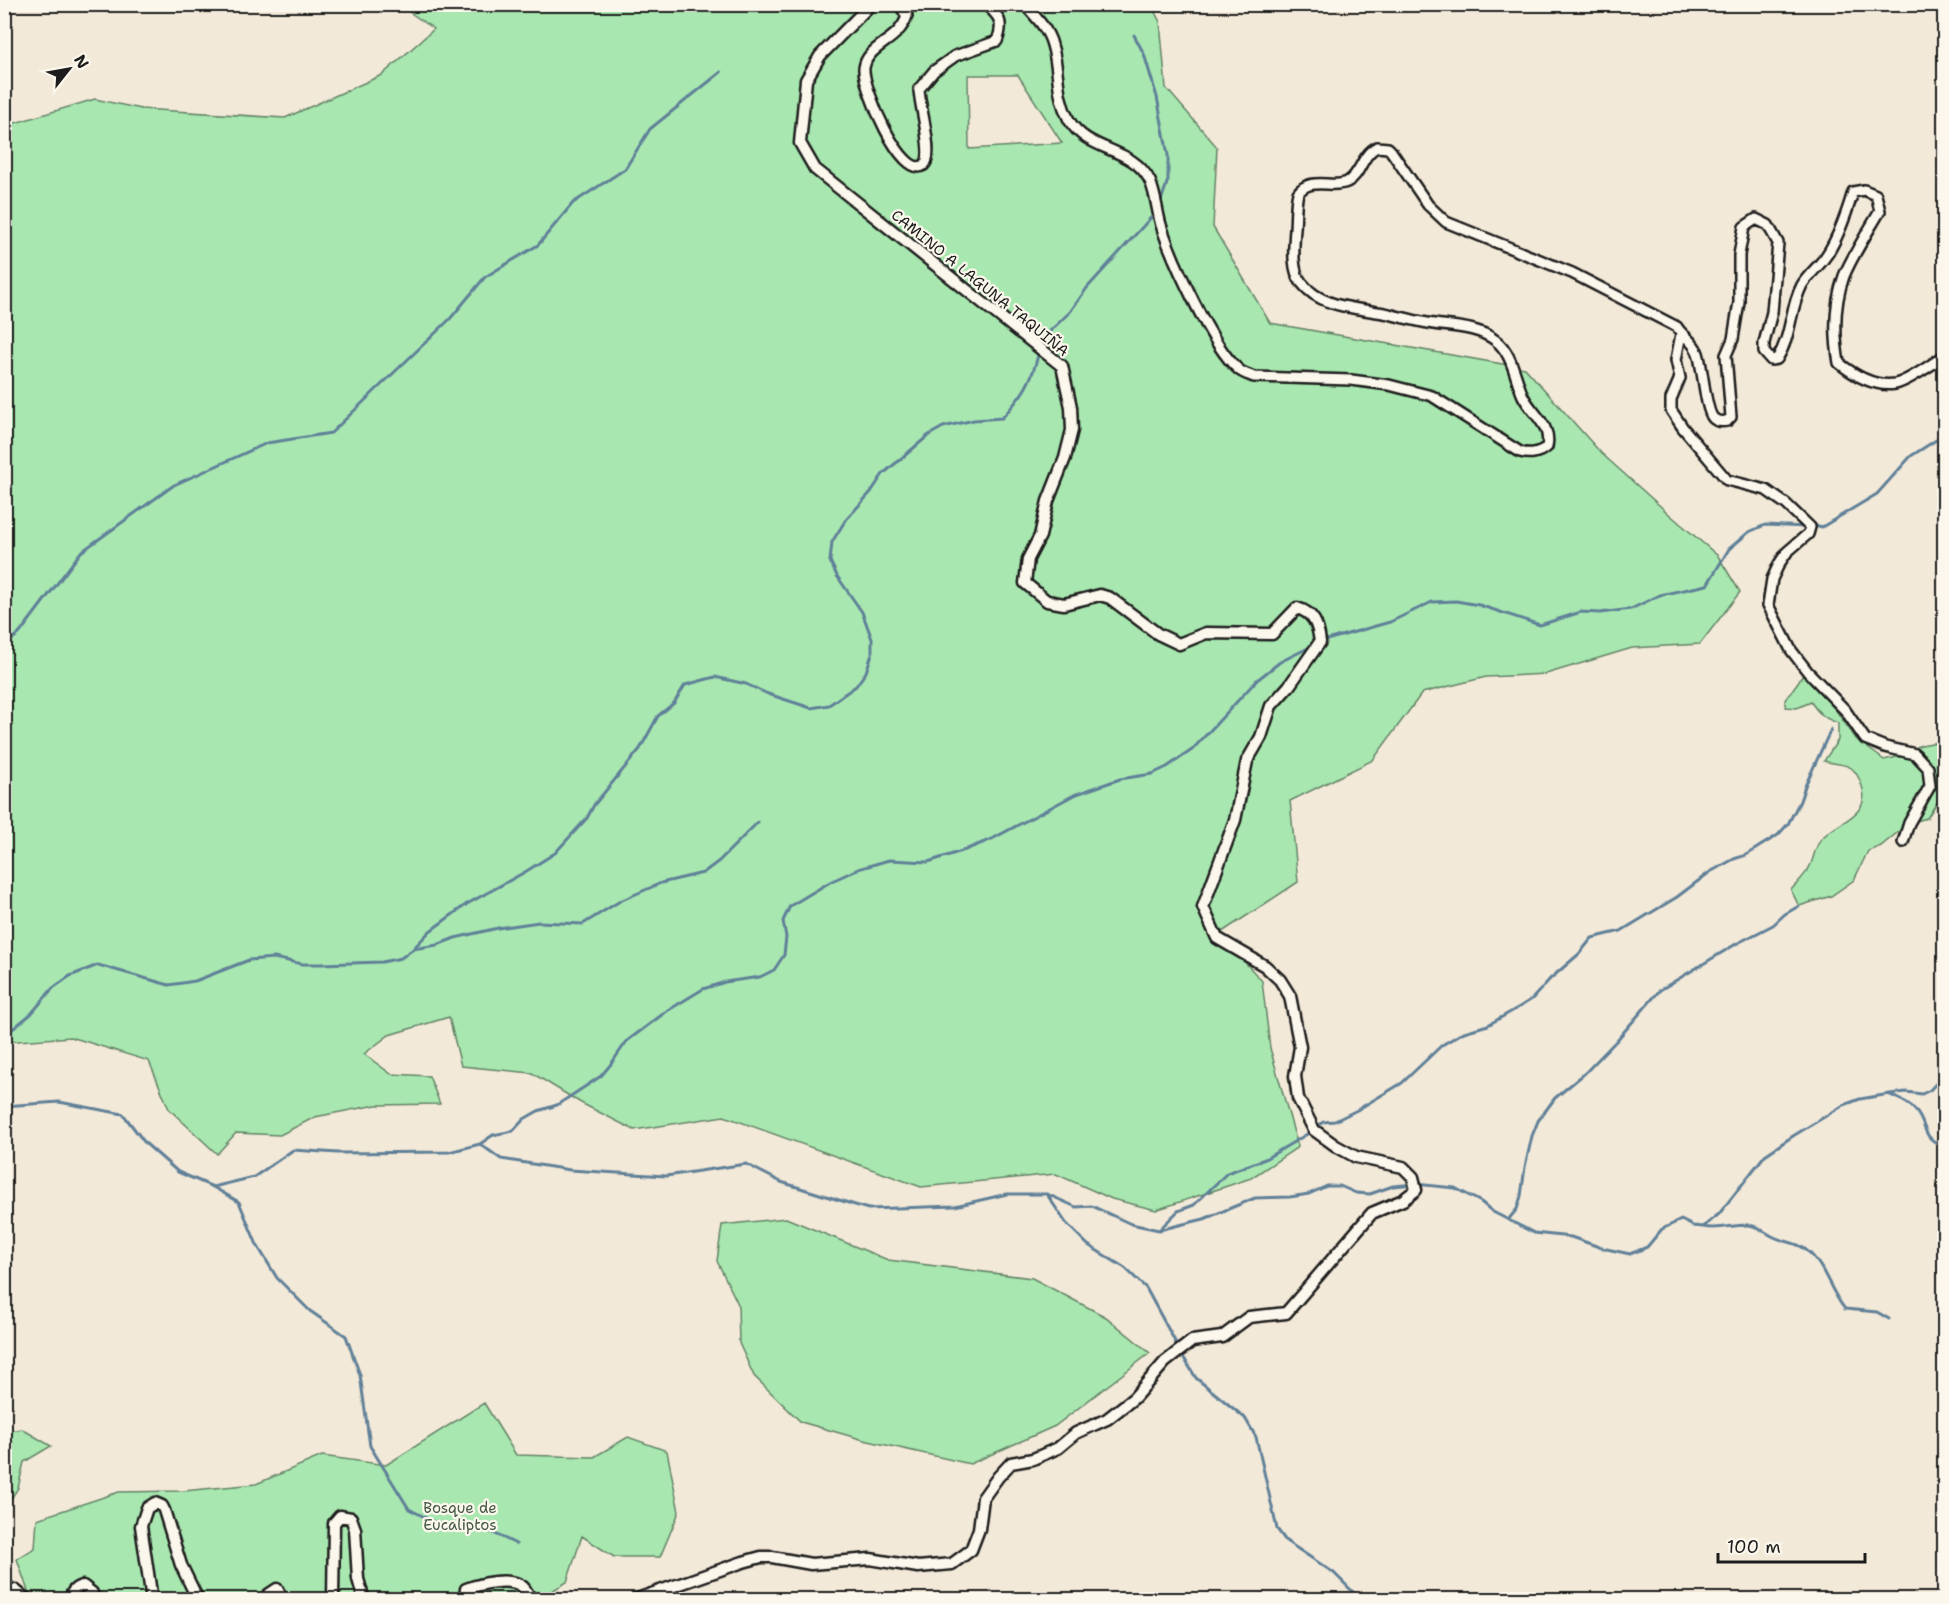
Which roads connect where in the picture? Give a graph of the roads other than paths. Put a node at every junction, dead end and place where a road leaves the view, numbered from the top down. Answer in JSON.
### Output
{"nodes":[{"id":1,"x":871,"y":4,"type":"edge"},
{"id":2,"x":899,"y":4,"type":"edge"},
{"id":3,"x":985,"y":4,"type":"edge"},
{"id":4,"x":1024,"y":4,"type":"edge"},
{"id":5,"x":1681,"y":334,"type":"junction"},
{"id":6,"x":1944,"y":356,"type":"edge"},
{"id":7,"x":1903,"y":842,"type":"dead end"},
{"id":8,"x":4,"y":1595,"type":"edge"},
{"id":9,"x":27,"y":1599,"type":"edge"},
{"id":10,"x":69,"y":1599,"type":"edge"},
{"id":11,"x":94,"y":1599,"type":"edge"},
{"id":12,"x":152,"y":1599,"type":"edge"},
{"id":13,"x":198,"y":1599,"type":"edge"},
{"id":14,"x":267,"y":1599,"type":"edge"},
{"id":15,"x":283,"y":1599,"type":"edge"},
{"id":16,"x":333,"y":1599,"type":"edge"},
{"id":17,"x":364,"y":1599,"type":"edge"},
{"id":18,"x":465,"y":1599,"type":"edge"},
{"id":19,"x":531,"y":1599,"type":"edge"},
{"id":20,"x":634,"y":1599,"type":"edge"}],
"edges":[{"from":1,"to":20,"type":"street","name":"CAMINO A LAGUNA TAQUIÑA"},
{"from":2,"to":3,"type":"street"},
{"from":4,"to":5,"type":"street"},
{"from":5,"to":6,"type":"street"},
{"from":5,"to":7,"type":"street"},
{"from":8,"to":9,"type":"street"},
{"from":10,"to":11,"type":"street"},
{"from":12,"to":13,"type":"street"},
{"from":14,"to":15,"type":"street"},
{"from":16,"to":17,"type":"street"},
{"from":18,"to":19,"type":"street"}]}
